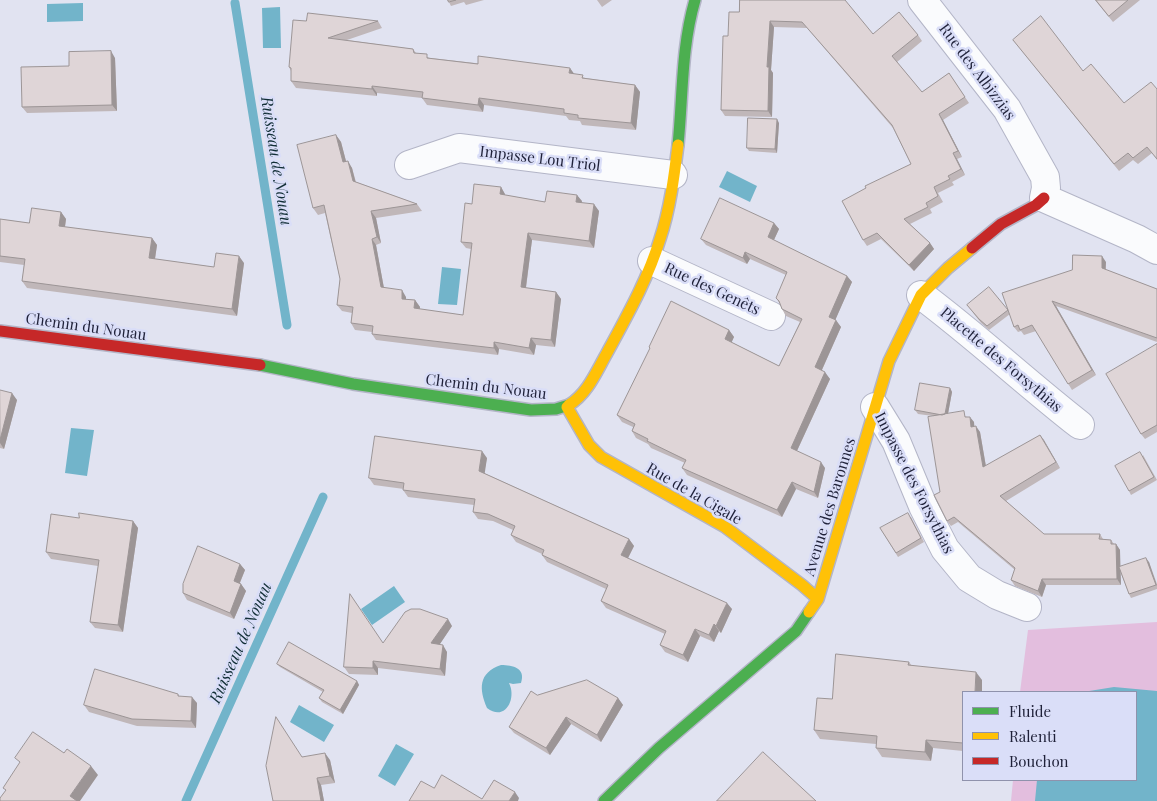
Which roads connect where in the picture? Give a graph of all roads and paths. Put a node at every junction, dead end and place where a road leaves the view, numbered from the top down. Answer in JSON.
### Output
{"nodes":[{"id":1,"x":695,"y":0,"type":"edge"},
{"id":2,"x":922,"y":0,"type":"edge"},
{"id":3,"x":409,"y":165,"type":"dead end"},
{"id":4,"x":673,"y":175,"type":"junction"},
{"id":5,"x":1044,"y":198,"type":"junction"},
{"id":6,"x":1157,"y":250,"type":"edge"},
{"id":7,"x":652,"y":261,"type":"junction"},
{"id":8,"x":921,"y":295,"type":"junction"},
{"id":9,"x":772,"y":316,"type":"dead end"},
{"id":10,"x":0,"y":331,"type":"edge"},
{"id":11,"x":567,"y":407,"type":"junction"},
{"id":12,"x":875,"y":407,"type":"junction"},
{"id":13,"x":1080,"y":425,"type":"dead end"},
{"id":14,"x":818,"y":599,"type":"junction"},
{"id":15,"x":1027,"y":607,"type":"dead end"},
{"id":16,"x":604,"y":801,"type":"edge"}],
"edges":[{"from":1,"to":4,"type":"street","name":"Chemin du Nouau"},
{"from":2,"to":5,"type":"street","name":"Rue des Albizzias"},
{"from":3,"to":4,"type":"street","name":"Impasse Lou Triol"},
{"from":4,"to":7,"type":"street","name":"Chemin du Nouau"},
{"from":5,"to":6,"type":"street"},
{"from":5,"to":8,"type":"street","name":"Avenue des Baronnes"},
{"from":7,"to":9,"type":"street","name":"Rue des Genêts"},
{"from":7,"to":11,"type":"street","name":"Chemin du Nouau"},
{"from":8,"to":12,"type":"street","name":"Avenue des Baronnes"},
{"from":8,"to":13,"type":"street","name":"Placette des Forsythias"},
{"from":10,"to":11,"type":"street","name":"Chemin du Nouau"},
{"from":11,"to":14,"type":"street","name":"Rue de la Cigale"},
{"from":12,"to":14,"type":"street","name":"Avenue des Baronnes"},
{"from":12,"to":15,"type":"street","name":"Impasse des Forsythias"},
{"from":14,"to":16,"type":"street","name":"Avenue des Baronnes"}]}
